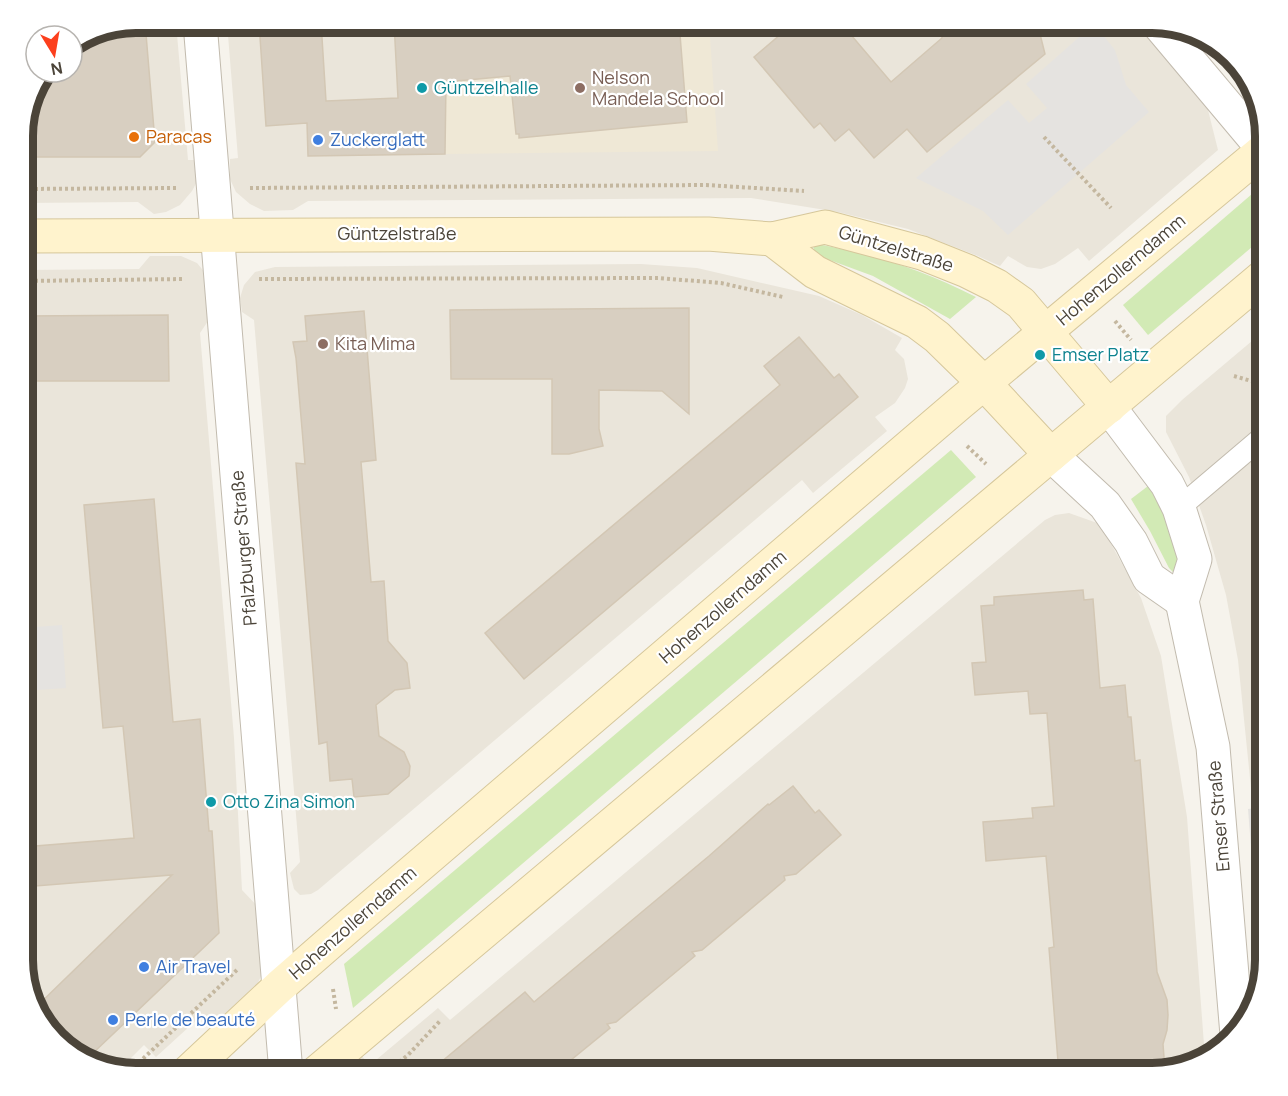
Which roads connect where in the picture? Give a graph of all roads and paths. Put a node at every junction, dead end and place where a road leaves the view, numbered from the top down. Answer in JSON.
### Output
{"nodes":[{"id":1,"x":201,"y":33,"type":"edge"},
{"id":2,"x":1167,"y":35,"type":"edge"},
{"id":3,"x":1044,"y":136,"type":"dead end"},
{"id":4,"x":1255,"y":138,"type":"edge"},
{"id":5,"x":1255,"y":158,"type":"edge"},
{"id":6,"x":185,"y":188,"type":"dead end"},
{"id":7,"x":33,"y":189,"type":"edge"},
{"id":8,"x":1111,"y":208,"type":"dead end"},
{"id":9,"x":219,"y":234,"type":"junction"},
{"id":10,"x":33,"y":236,"type":"edge"},
{"id":11,"x":772,"y":239,"type":"junction"},
{"id":12,"x":186,"y":279,"type":"dead end"},
{"id":13,"x":248,"y":279,"type":"dead end"},
{"id":14,"x":33,"y":281,"type":"edge"},
{"id":15,"x":1255,"y":284,"type":"edge"},
{"id":16,"x":786,"y":298,"type":"dead end"},
{"id":17,"x":1109,"y":314,"type":"dead end"},
{"id":18,"x":1047,"y":332,"type":"junction"},
{"id":19,"x":1136,"y":346,"type":"dead end"},
{"id":20,"x":1234,"y":376,"type":"dead end"},
{"id":21,"x":1255,"y":382,"type":"edge"},
{"id":22,"x":984,"y":383,"type":"junction"},
{"id":23,"x":1109,"y":407,"type":"junction"},
{"id":24,"x":960,"y":439,"type":"dead end"},
{"id":25,"x":1255,"y":444,"type":"edge"},
{"id":26,"x":1051,"y":456,"type":"junction"},
{"id":27,"x":989,"y":467,"type":"dead end"},
{"id":28,"x":1179,"y":508,"type":"junction"},
{"id":29,"x":1182,"y":601,"type":"junction"},
{"id":30,"x":246,"y":961,"type":"dead end"},
{"id":31,"x":332,"y":982,"type":"dead end"},
{"id":32,"x":280,"y":986,"type":"junction"},
{"id":33,"x":336,"y":1011,"type":"dead end"},
{"id":34,"x":1236,"y":1019,"type":"edge"},
{"id":35,"x":436,"y":1025,"type":"dead end"},
{"id":36,"x":138,"y":1063,"type":"edge"},
{"id":37,"x":199,"y":1063,"type":"edge"},
{"id":38,"x":285,"y":1063,"type":"edge"},
{"id":39,"x":329,"y":1063,"type":"edge"},
{"id":40,"x":399,"y":1063,"type":"edge"}],
"edges":[{"from":1,"to":9,"type":"street","name":"Pfalzburger Straße"},
{"from":2,"to":4,"type":"street"},
{"from":3,"to":8,"type":"path"},
{"from":5,"to":18,"type":"main road","name":"Hohenzollerndamm"},
{"from":6,"to":7,"type":"path"},
{"from":9,"to":10,"type":"main road","name":"Güntzelstraße"},
{"from":9,"to":11,"type":"main road","name":"Güntzelstraße"},
{"from":9,"to":32,"type":"street","name":"Pfalzburger Straße"},
{"from":11,"to":18,"type":"main road","name":"Güntzelstraße"},
{"from":11,"to":22,"type":"main road"},
{"from":12,"to":14,"type":"path"},
{"from":13,"to":16,"type":"path"},
{"from":15,"to":23,"type":"main road"},
{"from":17,"to":19,"type":"path"},
{"from":18,"to":22,"type":"main road","name":"Hohenzollerndamm"},
{"from":18,"to":23,"type":"main road","name":"Güntzelstraße"},
{"from":20,"to":21,"type":"path"},
{"from":22,"to":26,"type":"main road"},
{"from":22,"to":32,"type":"main road","name":"Hohenzollerndamm"},
{"from":23,"to":26,"type":"main road"},
{"from":23,"to":28,"type":"street","name":"Emser Straße"},
{"from":24,"to":27,"type":"path"},
{"from":25,"to":28,"type":"lane"},
{"from":26,"to":29,"type":"street"},
{"from":26,"to":39,"type":"main road"},
{"from":28,"to":29,"type":"street","name":"Emser Straße"},
{"from":29,"to":34,"type":"street","name":"Emser Straße"},
{"from":30,"to":36,"type":"path"},
{"from":31,"to":33,"type":"path"},
{"from":32,"to":37,"type":"main road","name":"Hohenzollerndamm"},
{"from":32,"to":38,"type":"street","name":"Pfalzburger Straße"},
{"from":35,"to":40,"type":"path"}]}
